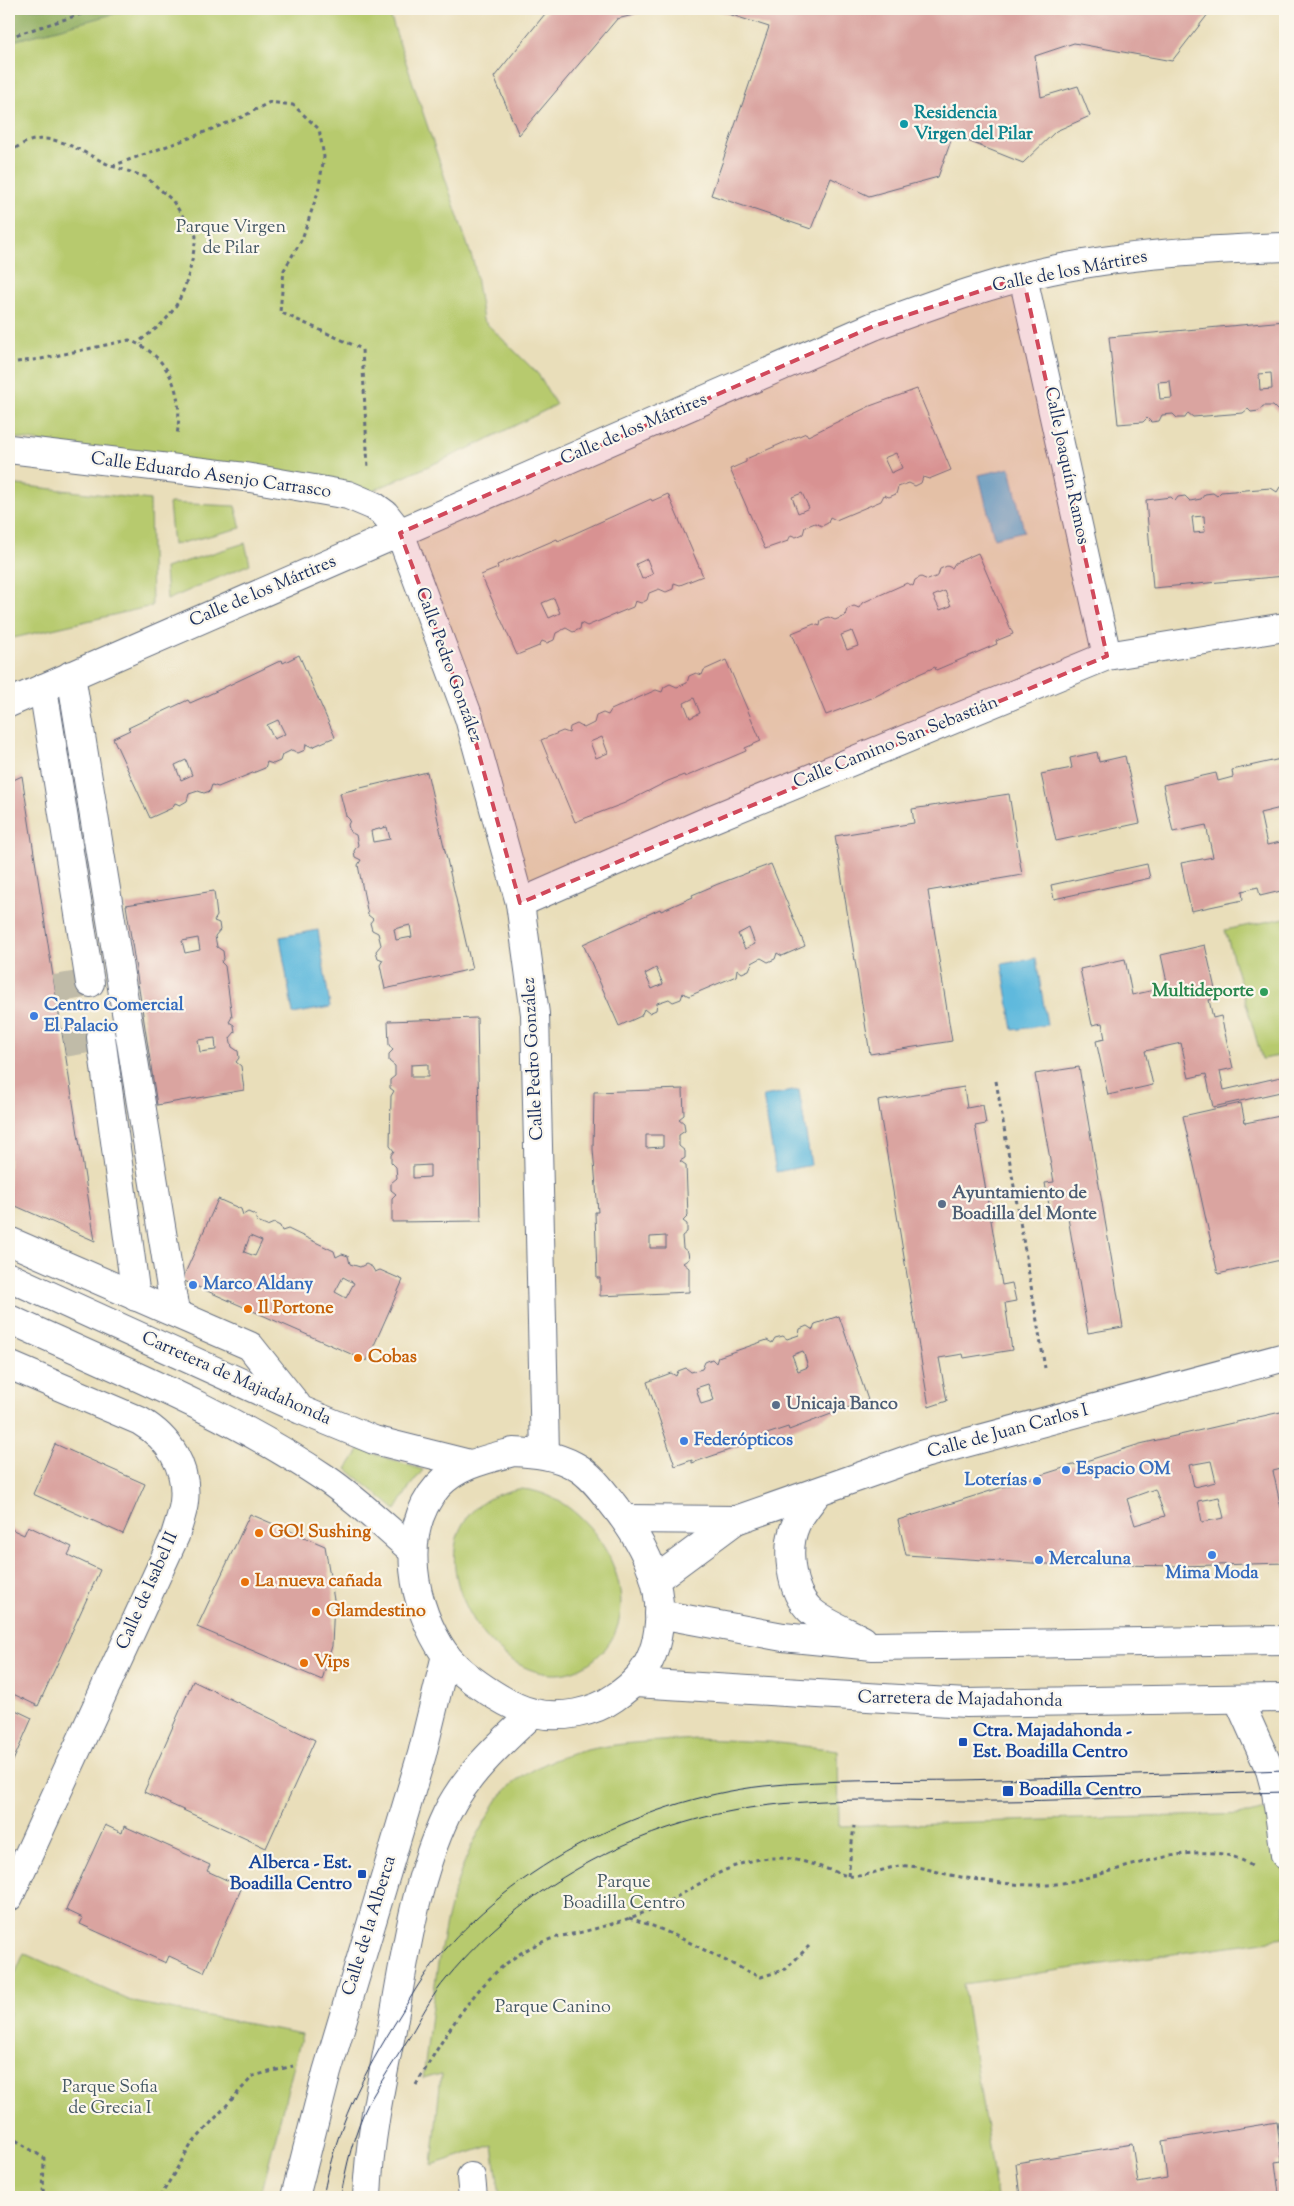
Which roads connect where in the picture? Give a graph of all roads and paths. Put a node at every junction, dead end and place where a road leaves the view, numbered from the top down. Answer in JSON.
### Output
{"nodes":[{"id":1,"x":97,"y":9,"type":"edge"},
{"id":2,"x":9,"y":36,"type":"edge"},
{"id":3,"x":9,"y":153,"type":"edge"},
{"id":4,"x":112,"y":166,"type":"junction"},
{"id":5,"x":1285,"y":247,"type":"edge"},
{"id":6,"x":1023,"y":276,"type":"junction"},
{"id":7,"x":141,"y":345,"type":"junction"},
{"id":8,"x":9,"y":363,"type":"edge"},
{"id":9,"x":177,"y":438,"type":"dead end"},
{"id":10,"x":9,"y":449,"type":"edge"},
{"id":11,"x":369,"y":474,"type":"dead end"},
{"id":12,"x":400,"y":533,"type":"junction"},
{"id":13,"x":1285,"y":627,"type":"edge"},
{"id":14,"x":1107,"y":656,"type":"junction"},
{"id":15,"x":71,"y":675,"type":"junction"},
{"id":16,"x":43,"y":688,"type":"junction"},
{"id":17,"x":9,"y":703,"type":"edge"},
{"id":18,"x":520,"y":903,"type":"junction"},
{"id":19,"x":90,"y":983,"type":"dead end"},
{"id":20,"x":101,"y":1037,"type":"dead end"},
{"id":21,"x":996,"y":1082,"type":"dead end"},
{"id":22,"x":9,"y":1241,"type":"edge"},
{"id":23,"x":9,"y":1277,"type":"edge"},
{"id":24,"x":136,"y":1297,"type":"junction"},
{"id":25,"x":176,"y":1312,"type":"junction"},
{"id":26,"x":9,"y":1319,"type":"edge"},
{"id":27,"x":1285,"y":1358,"type":"edge"},
{"id":28,"x":102,"y":1361,"type":"junction"},
{"id":29,"x":9,"y":1365,"type":"edge"},
{"id":30,"x":1045,"y":1368,"type":"dead end"},
{"id":31,"x":301,"y":1410,"type":"junction"},
{"id":32,"x":544,"y":1454,"type":"junction"},
{"id":33,"x":470,"y":1464,"type":"junction"},
{"id":34,"x":818,"y":1492,"type":"junction"},
{"id":35,"x":624,"y":1519,"type":"junction"},
{"id":36,"x":736,"y":1520,"type":"junction"},
{"id":37,"x":413,"y":1551,"type":"junction"},
{"id":38,"x":655,"y":1580,"type":"junction"},
{"id":39,"x":659,"y":1614,"type":"junction"},
{"id":40,"x":1285,"y":1640,"type":"edge"},
{"id":41,"x":873,"y":1646,"type":"junction"},
{"id":42,"x":446,"y":1655,"type":"junction"},
{"id":43,"x":635,"y":1684,"type":"junction"},
{"id":44,"x":1285,"y":1698,"type":"edge"},
{"id":45,"x":1239,"y":1700,"type":"junction"},
{"id":46,"x":533,"y":1713,"type":"junction"},
{"id":47,"x":854,"y":1826,"type":"dead end"},
{"id":48,"x":1285,"y":1855,"type":"edge"},
{"id":49,"x":1256,"y":1870,"type":"dead end"},
{"id":50,"x":848,"y":1876,"type":"junction"},
{"id":51,"x":9,"y":1897,"type":"edge"},
{"id":52,"x":627,"y":1918,"type":"junction"},
{"id":53,"x":810,"y":1946,"type":"dead end"},
{"id":54,"x":295,"y":2066,"type":"dead end"},
{"id":55,"x":414,"y":2089,"type":"dead end"},
{"id":56,"x":9,"y":2136,"type":"edge"},
{"id":57,"x":43,"y":2197,"type":"edge"},
{"id":58,"x":160,"y":2197,"type":"edge"},
{"id":59,"x":296,"y":2197,"type":"edge"},
{"id":60,"x":367,"y":2197,"type":"edge"}],
"edges":[{"from":1,"to":2,"type":"path"},
{"from":3,"to":4,"type":"path"},
{"from":4,"to":7,"type":"path"},
{"from":4,"to":11,"type":"path"},
{"from":5,"to":6,"type":"street","name":"Calle de los Mártires"},
{"from":6,"to":12,"type":"street","name":"Calle de los Mártires"},
{"from":6,"to":14,"type":"street","name":"Calle Joaquín Ramos"},
{"from":7,"to":8,"type":"path"},
{"from":7,"to":9,"type":"path"},
{"from":10,"to":12,"type":"street","name":"Calle Eduardo Asenjo Carrasco"},
{"from":12,"to":15,"type":"street","name":"Calle de los Mártires"},
{"from":12,"to":18,"type":"street","name":"Calle Pedro González"},
{"from":13,"to":14,"type":"street","name":"Calle Camino San Sebastián"},
{"from":14,"to":18,"type":"street","name":"Calle Camino San Sebastián"},
{"from":15,"to":16,"type":"street","name":"Calle de los Mártires"},
{"from":15,"to":25,"type":"street"},
{"from":16,"to":17,"type":"street","name":"Calle de los Mártires"},
{"from":16,"to":19,"type":"street"},
{"from":18,"to":32,"type":"street","name":"Calle Pedro González"},
{"from":20,"to":24,"type":"street"},
{"from":21,"to":30,"type":"path"},
{"from":22,"to":24,"type":"street"},
{"from":23,"to":31,"type":"street","name":"Carretera de Majadahonda"},
{"from":24,"to":25,"type":"street"},
{"from":25,"to":31,"type":"street"},
{"from":26,"to":28,"type":"street"},
{"from":27,"to":34,"type":"street","name":"Calle de Juan Carlos I"},
{"from":28,"to":29,"type":"street","name":"Calle de Isabel II"},
{"from":28,"to":37,"type":"street"},
{"from":29,"to":51,"type":"street","name":"Calle de Isabel II"},
{"from":31,"to":33,"type":"street","name":"Carretera de Majadahonda"},
{"from":32,"to":33,"type":"street"},
{"from":32,"to":35,"type":"street"},
{"from":33,"to":37,"type":"street"},
{"from":34,"to":36,"type":"street","name":"Calle de Juan Carlos I"},
{"from":34,"to":41,"type":"street"},
{"from":35,"to":36,"type":"street","name":"Calle de Juan Carlos I"},
{"from":35,"to":38,"type":"street"},
{"from":36,"to":38,"type":"street","name":"Calle de Juan Carlos I"},
{"from":37,"to":42,"type":"street"},
{"from":38,"to":39,"type":"street"},
{"from":39,"to":41,"type":"street"},
{"from":39,"to":43,"type":"street"},
{"from":40,"to":41,"type":"street"},
{"from":42,"to":46,"type":"street"},
{"from":42,"to":59,"type":"street","name":"Calle de la Alberca"},
{"from":43,"to":45,"type":"street","name":"Carretera de Majadahonda"},
{"from":43,"to":46,"type":"street"},
{"from":44,"to":45,"type":"street","name":"Carretera de Majadahonda"},
{"from":45,"to":48,"type":"street"},
{"from":46,"to":60,"type":"street","name":"Calle de la Alberca"},
{"from":47,"to":50,"type":"path"},
{"from":49,"to":50,"type":"path"},
{"from":50,"to":52,"type":"path"},
{"from":52,"to":53,"type":"path"},
{"from":52,"to":55,"type":"path"},
{"from":54,"to":58,"type":"path"},
{"from":56,"to":57,"type":"path"}]}
